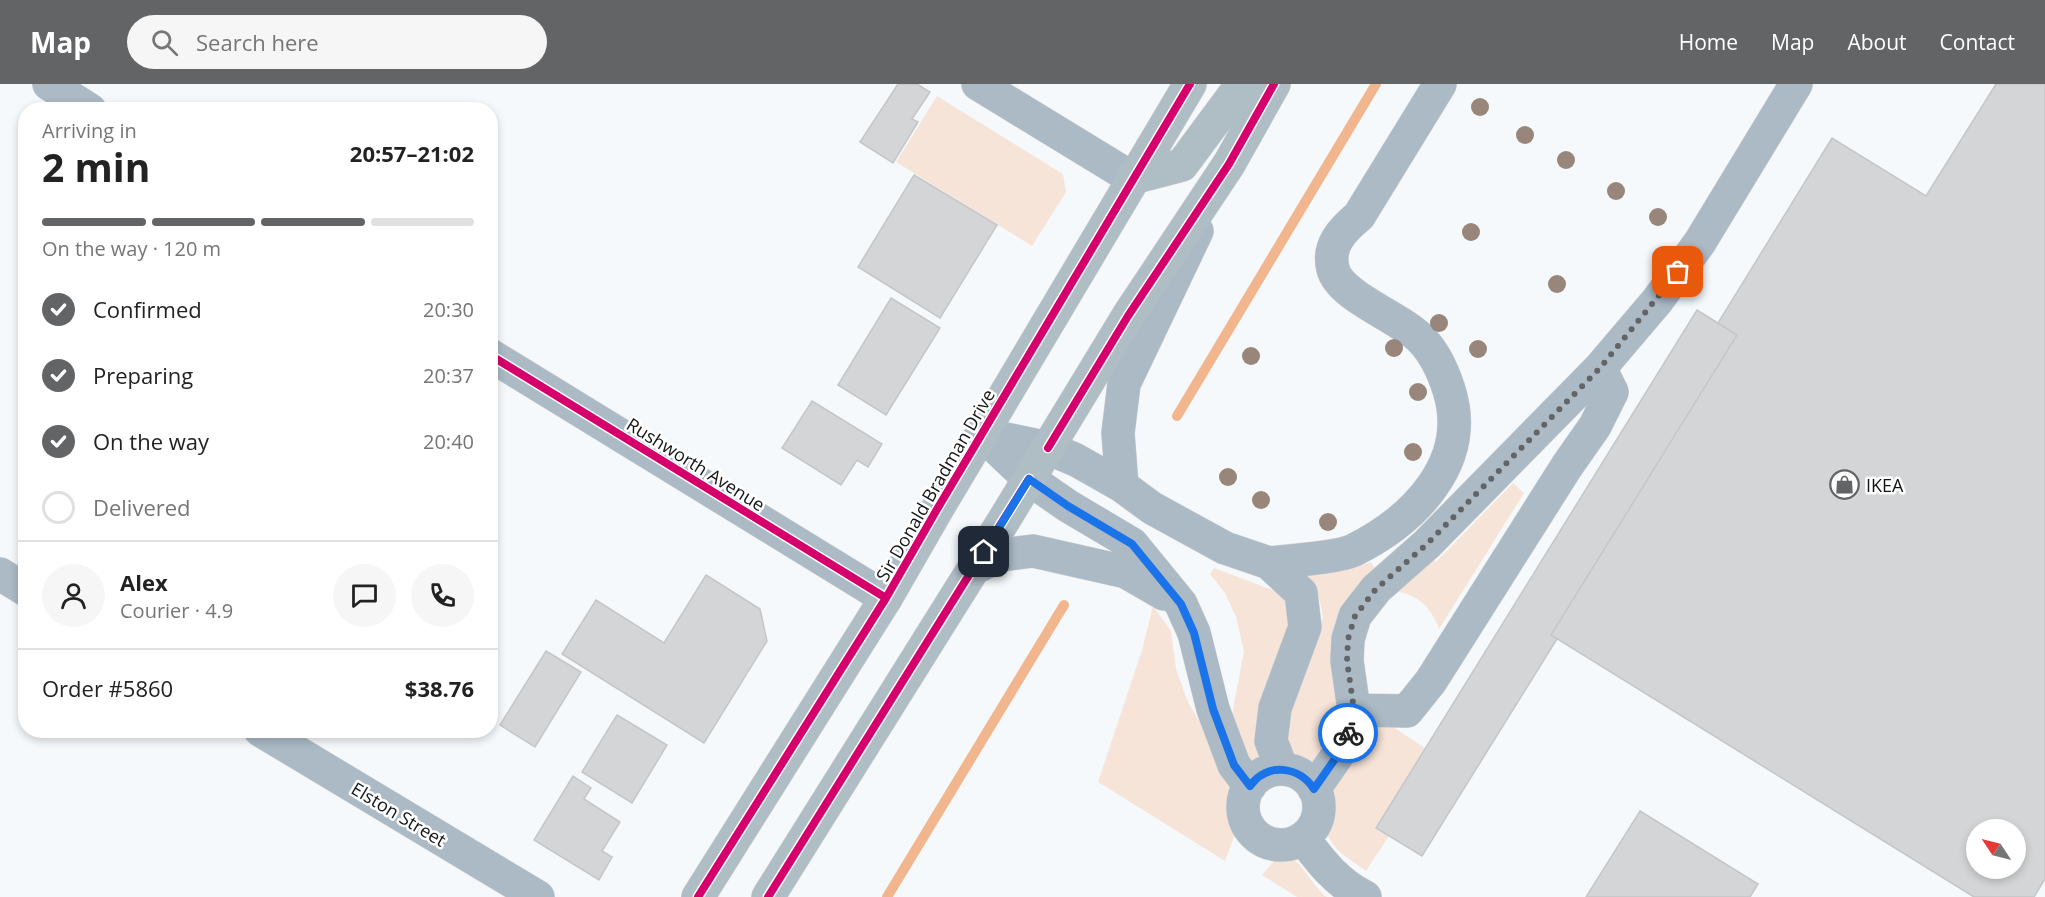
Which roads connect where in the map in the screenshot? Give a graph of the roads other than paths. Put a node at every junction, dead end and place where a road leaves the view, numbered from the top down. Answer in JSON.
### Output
{"nodes":[{"id":1,"x":49,"y":84,"type":"edge"},
{"id":2,"x":978,"y":84,"type":"edge"},
{"id":3,"x":1190,"y":84,"type":"edge"},
{"id":4,"x":1242,"y":84,"type":"edge"},
{"id":5,"x":1274,"y":84,"type":"edge"},
{"id":6,"x":1440,"y":84,"type":"edge"},
{"id":7,"x":1796,"y":84,"type":"edge"},
{"id":8,"x":77,"y":102,"type":"edge"},
{"id":9,"x":1228,"y":164,"type":"junction"},
{"id":10,"x":1132,"y":178,"type":"junction"},
{"id":11,"x":498,"y":360,"type":"edge"},
{"id":12,"x":1600,"y":368,"type":"junction"},
{"id":13,"x":982,"y":434,"type":"junction"},
{"id":14,"x":1048,"y":448,"type":"junction"},
{"id":15,"x":1029,"y":479,"type":"junction"},
{"id":16,"x":1122,"y":486,"type":"junction"},
{"id":17,"x":1129,"y":558,"type":"junction"},
{"id":18,"x":1269,"y":563,"type":"junction"},
{"id":19,"x":974,"y":568,"type":"junction"},
{"id":20,"x":0,"y":574,"type":"edge"},
{"id":21,"x":18,"y":585,"type":"edge"},
{"id":22,"x":886,"y":598,"type":"junction"},
{"id":23,"x":1354,"y":710,"type":"junction"},
{"id":24,"x":273,"y":738,"type":"edge"},
{"id":25,"x":1282,"y":770,"type":"junction"},
{"id":26,"x":1250,"y":786,"type":"junction"},
{"id":27,"x":1314,"y":789,"type":"junction"},
{"id":28,"x":1303,"y":838,"type":"junction"},
{"id":29,"x":538,"y":897,"type":"edge"},
{"id":30,"x":698,"y":897,"type":"edge"},
{"id":31,"x":768,"y":897,"type":"edge"},
{"id":32,"x":1365,"y":897,"type":"edge"}],
"edges":[{"from":1,"to":8,"type":"street"},
{"from":2,"to":10,"type":"street"},
{"from":3,"to":10,"type":"main road","name":"Sir Donald Bradman Drive"},
{"from":4,"to":10,"type":"main road"},
{"from":5,"to":9,"type":"main road"},
{"from":6,"to":18,"type":"street"},
{"from":7,"to":12,"type":"street"},
{"from":9,"to":14,"type":"main road"},
{"from":9,"to":16,"type":"street"},
{"from":10,"to":13,"type":"main road","name":"Sir Donald Bradman Drive"},
{"from":11,"to":22,"type":"street","name":"Rushworth Avenue"},
{"from":12,"to":23,"type":"street"},
{"from":12,"to":23,"type":"street"},
{"from":13,"to":14,"type":"street"},
{"from":13,"to":15,"type":"street"},
{"from":13,"to":22,"type":"main road","name":"Sir Donald Bradman Drive"},
{"from":14,"to":15,"type":"main road"},
{"from":14,"to":16,"type":"street"},
{"from":15,"to":17,"type":"street"},
{"from":15,"to":19,"type":"main road"},
{"from":16,"to":18,"type":"street"},
{"from":17,"to":19,"type":"street"},
{"from":17,"to":26,"type":"street"},
{"from":18,"to":25,"type":"street"},
{"from":19,"to":31,"type":"main road"},
{"from":20,"to":21,"type":"street"},
{"from":22,"to":30,"type":"main road","name":"Sir Donald Bradman Drive"},
{"from":23,"to":27,"type":"street"},
{"from":24,"to":29,"type":"street","name":"Elston Street"},
{"from":25,"to":26,"type":"street"},
{"from":25,"to":27,"type":"street"},
{"from":26,"to":28,"type":"street"},
{"from":27,"to":28,"type":"street"},
{"from":28,"to":32,"type":"street"}]}
